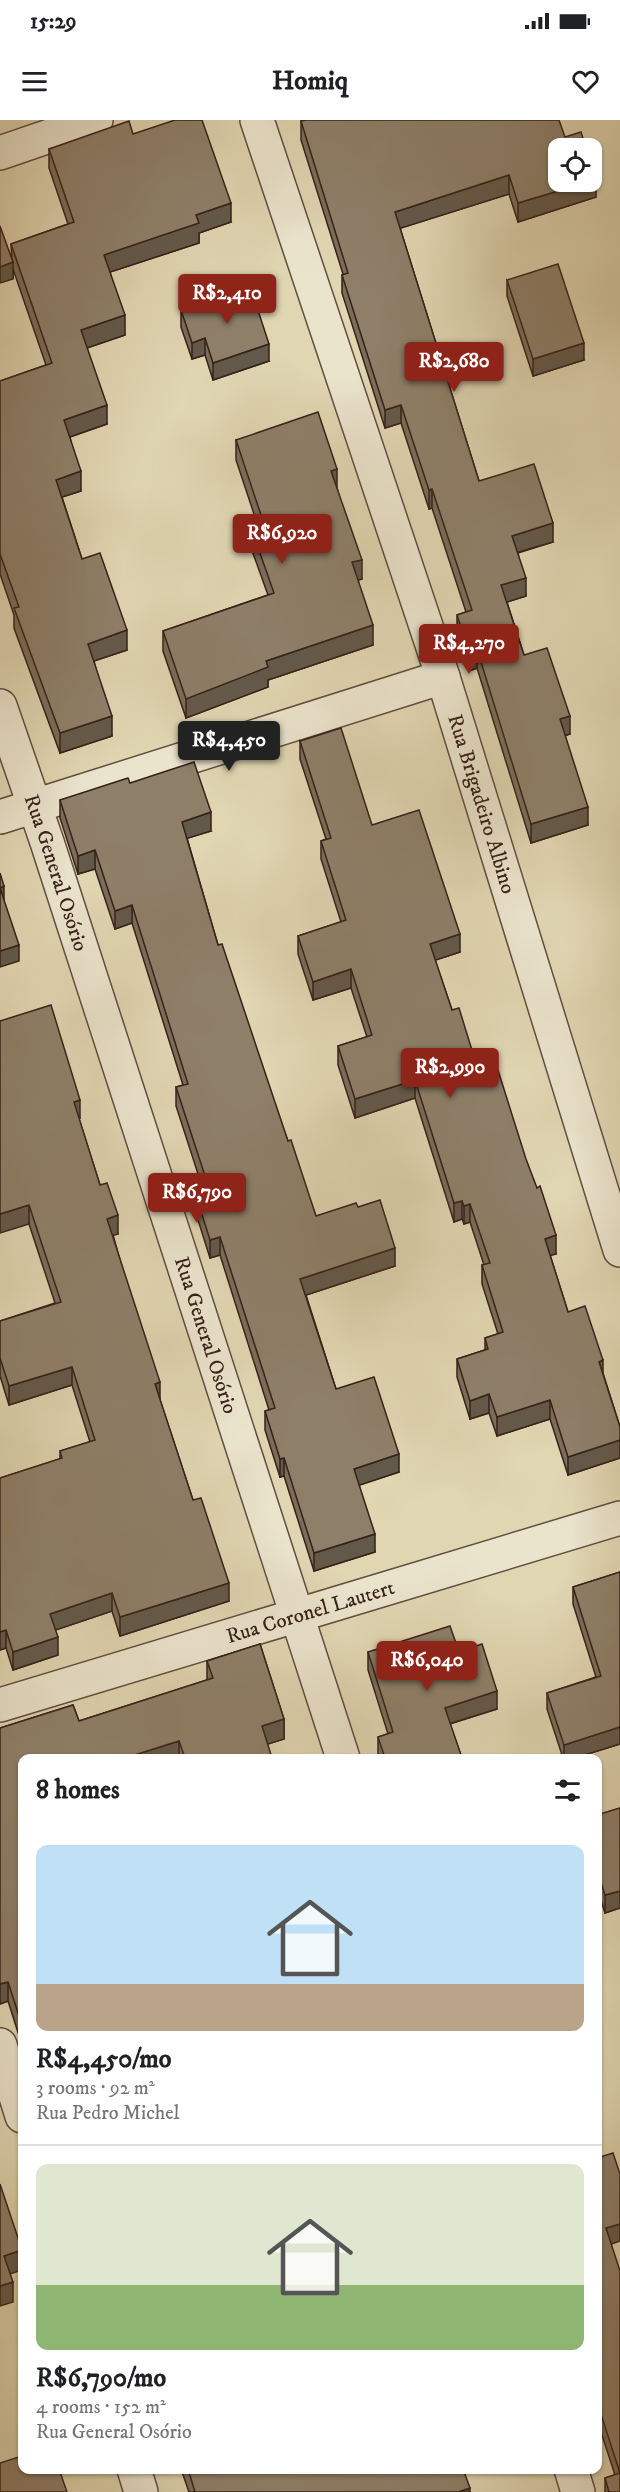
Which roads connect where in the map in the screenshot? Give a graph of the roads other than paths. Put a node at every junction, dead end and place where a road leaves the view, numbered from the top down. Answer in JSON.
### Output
{"nodes":[{"id":1,"x":96,"y":120,"type":"edge"},
{"id":2,"x":257,"y":120,"type":"edge"},
{"id":3,"x":0,"y":153,"type":"edge"},
{"id":4,"x":443,"y":677,"type":"junction"},
{"id":5,"x":0,"y":706,"type":"edge"},
{"id":6,"x":35,"y":807,"type":"junction"},
{"id":7,"x":0,"y":818,"type":"edge"},
{"id":8,"x":620,"y":1250,"type":"edge"},
{"id":9,"x":620,"y":1518,"type":"edge"},
{"id":10,"x":297,"y":1616,"type":"junction"},
{"id":11,"x":0,"y":1705,"type":"edge"},
{"id":12,"x":342,"y":1754,"type":"edge"},
{"id":13,"x":0,"y":2045,"type":"edge"},
{"id":14,"x":18,"y":2103,"type":"edge"},
{"id":15,"x":136,"y":2474,"type":"edge"},
{"id":16,"x":573,"y":2474,"type":"edge"},
{"id":17,"x":141,"y":2492,"type":"edge"},
{"id":18,"x":578,"y":2492,"type":"edge"}],
"edges":[{"from":1,"to":3,"type":"street"},
{"from":2,"to":4,"type":"street","name":"Rua Brigadeiro Albino"},
{"from":4,"to":6,"type":"street"},
{"from":4,"to":8,"type":"street","name":"Rua Brigadeiro Albino"},
{"from":5,"to":6,"type":"street","name":"Rua General Osório"},
{"from":6,"to":7,"type":"street"},
{"from":6,"to":10,"type":"street","name":"Rua General Osório"},
{"from":9,"to":10,"type":"street","name":"Rua Coronel Lautert"},
{"from":10,"to":11,"type":"street","name":"Rua Coronel Lautert"},
{"from":10,"to":12,"type":"street","name":"Rua General Osório"},
{"from":13,"to":14,"type":"street"},
{"from":15,"to":17,"type":"street"},
{"from":16,"to":18,"type":"street"}]}
